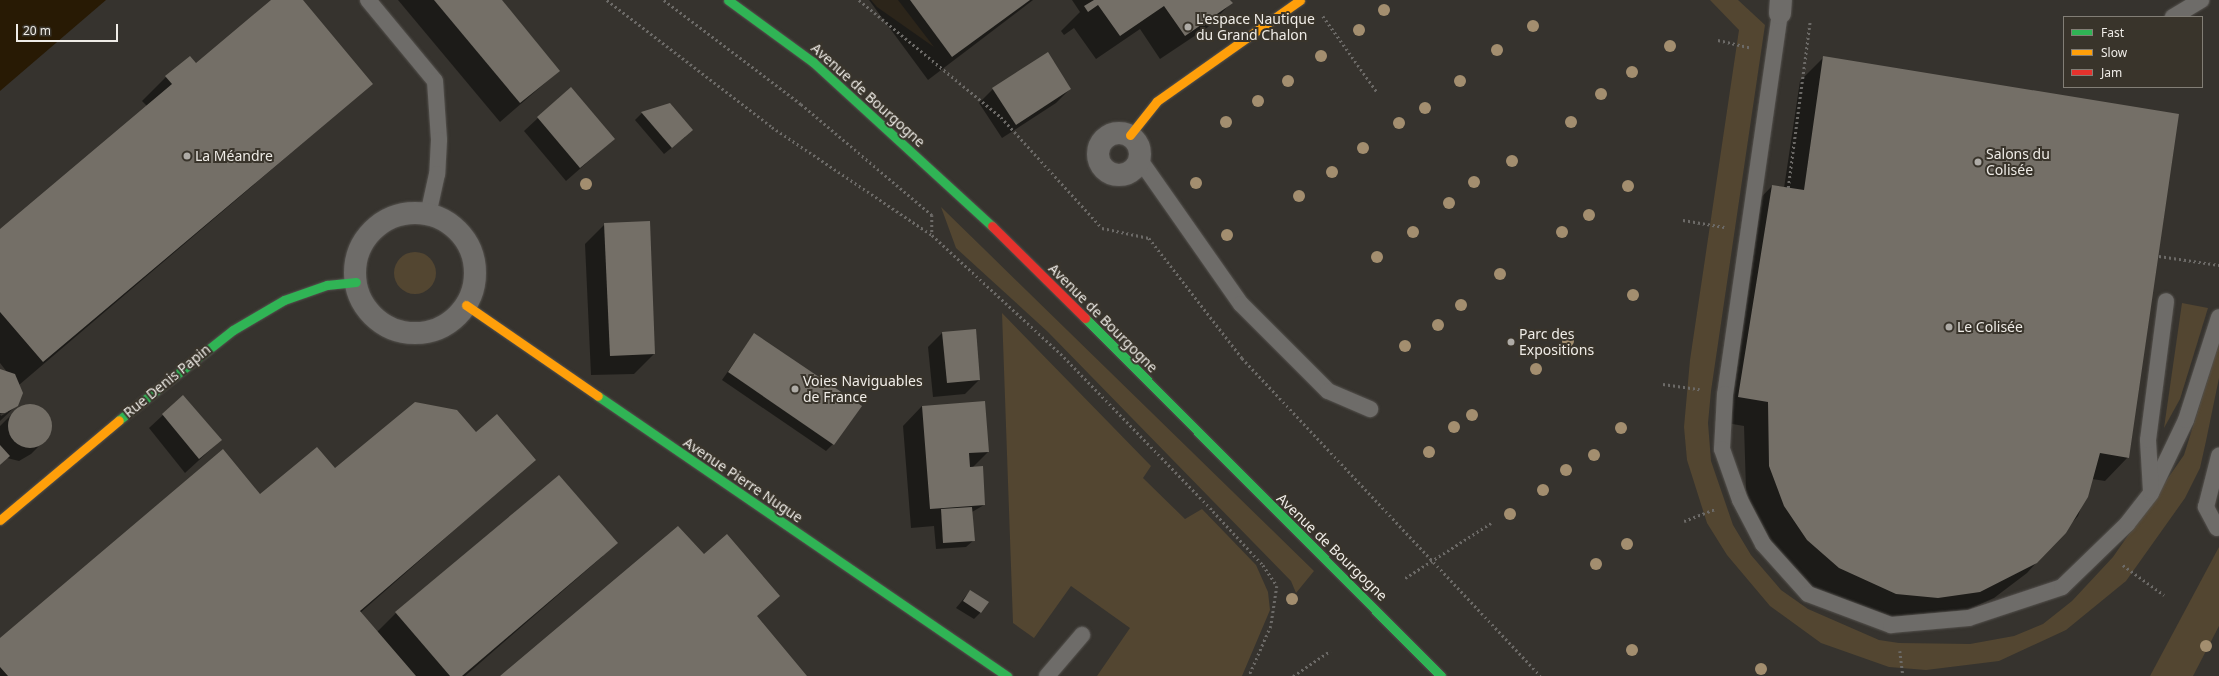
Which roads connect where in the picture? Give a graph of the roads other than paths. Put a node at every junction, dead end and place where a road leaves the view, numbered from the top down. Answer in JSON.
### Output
{"nodes":[{"id":1,"x":368,"y":0,"type":"edge"},
{"id":2,"x":728,"y":0,"type":"edge"},
{"id":3,"x":1300,"y":0,"type":"edge"},
{"id":4,"x":2201,"y":0,"type":"edge"},
{"id":5,"x":1781,"y":6,"type":"edge"},
{"id":6,"x":2175,"y":16,"type":"edge"},
{"id":7,"x":1130,"y":135,"type":"junction"},
{"id":8,"x":1140,"y":160,"type":"junction"},
{"id":9,"x":428,"y":215,"type":"junction"},
{"id":10,"x":356,"y":282,"type":"junction"},
{"id":11,"x":2166,"y":301,"type":"dead end"},
{"id":12,"x":466,"y":305,"type":"junction"},
{"id":13,"x":2219,"y":317,"type":"edge"},
{"id":14,"x":1370,"y":409,"type":"dead end"},
{"id":15,"x":2219,"y":456,"type":"edge"},
{"id":16,"x":2151,"y":492,"type":"junction"},
{"id":17,"x":0,"y":520,"type":"edge"},
{"id":18,"x":2217,"y":528,"type":"dead end"},
{"id":19,"x":1082,"y":634,"type":"dead end"},
{"id":20,"x":1007,"y":676,"type":"edge"},
{"id":21,"x":1047,"y":676,"type":"edge"},
{"id":22,"x":1441,"y":676,"type":"edge"}],
"edges":[{"from":1,"to":9,"type":"lane"},
{"from":2,"to":22,"type":"street","name":"Avenue de Bourgogne"},
{"from":3,"to":7,"type":"street"},
{"from":4,"to":6,"type":"lane"},
{"from":5,"to":16,"type":"lane"},
{"from":7,"to":8,"type":"street"},
{"from":7,"to":8,"type":"street"},
{"from":8,"to":14,"type":"lane"},
{"from":9,"to":10,"type":"street"},
{"from":9,"to":12,"type":"street"},
{"from":10,"to":12,"type":"street"},
{"from":10,"to":17,"type":"street","name":"Rue Denis Papin"},
{"from":11,"to":16,"type":"lane"},
{"from":12,"to":20,"type":"street","name":"Avenue Pierre Nugue"},
{"from":13,"to":16,"type":"lane"},
{"from":15,"to":18,"type":"lane"},
{"from":19,"to":21,"type":"lane"}]}
